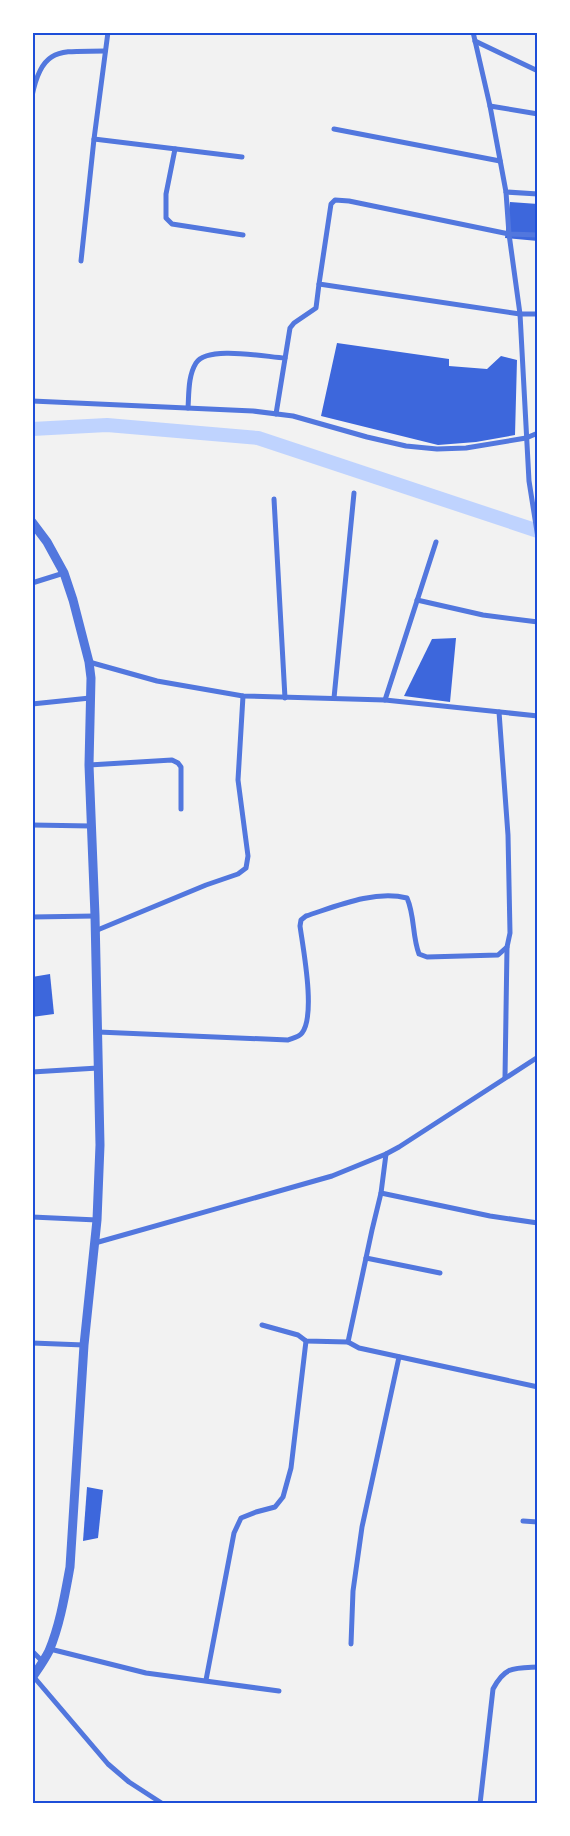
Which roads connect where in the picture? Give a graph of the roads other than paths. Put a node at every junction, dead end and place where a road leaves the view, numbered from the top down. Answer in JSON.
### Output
{"nodes":[{"id":1,"x":108,"y":32,"type":"edge"},
{"id":2,"x":473,"y":32,"type":"edge"},
{"id":3,"x":475,"y":41,"type":"junction"},
{"id":4,"x":105,"y":51,"type":"junction"},
{"id":5,"x":538,"y":71,"type":"edge"},
{"id":6,"x":32,"y":96,"type":"edge"},
{"id":7,"x":490,"y":106,"type":"junction"},
{"id":8,"x":538,"y":114,"type":"edge"},
{"id":9,"x":334,"y":129,"type":"dead end"},
{"id":10,"x":94,"y":139,"type":"junction"},
{"id":11,"x":175,"y":149,"type":"junction"},
{"id":12,"x":242,"y":157,"type":"dead end"},
{"id":13,"x":500,"y":161,"type":"junction"},
{"id":14,"x":506,"y":192,"type":"junction"},
{"id":15,"x":538,"y":194,"type":"edge"},
{"id":16,"x":509,"y":234,"type":"junction"},
{"id":17,"x":243,"y":235,"type":"dead end"},
{"id":18,"x":538,"y":235,"type":"edge"},
{"id":19,"x":81,"y":260,"type":"dead end"},
{"id":20,"x":319,"y":284,"type":"junction"},
{"id":21,"x":520,"y":314,"type":"junction"},
{"id":22,"x":538,"y":314,"type":"edge"},
{"id":23,"x":285,"y":358,"type":"junction"},
{"id":24,"x":32,"y":401,"type":"edge"},
{"id":25,"x":188,"y":408,"type":"junction"},
{"id":26,"x":276,"y":414,"type":"junction"},
{"id":27,"x":538,"y":433,"type":"edge"},
{"id":28,"x":526,"y":438,"type":"junction"},
{"id":29,"x":529,"y":481,"type":"junction"},
{"id":30,"x":538,"y":482,"type":"edge"},
{"id":31,"x":354,"y":494,"type":"dead end"},
{"id":32,"x":274,"y":498,"type":"dead end"},
{"id":33,"x":32,"y":522,"type":"edge"},
{"id":34,"x":538,"y":538,"type":"edge"},
{"id":35,"x":436,"y":542,"type":"dead end"},
{"id":36,"x":64,"y":573,"type":"junction"},
{"id":37,"x":32,"y":583,"type":"edge"},
{"id":38,"x":417,"y":600,"type":"junction"},
{"id":39,"x":538,"y":622,"type":"edge"},
{"id":40,"x":89,"y":662,"type":"junction"},
{"id":41,"x":243,"y":696,"type":"junction"},
{"id":42,"x":90,"y":698,"type":"junction"},
{"id":43,"x":285,"y":698,"type":"junction"},
{"id":44,"x":334,"y":698,"type":"junction"},
{"id":45,"x":385,"y":700,"type":"junction"},
{"id":46,"x":32,"y":704,"type":"edge"},
{"id":47,"x":500,"y":712,"type":"junction"},
{"id":48,"x":538,"y":716,"type":"edge"},
{"id":49,"x":89,"y":765,"type":"junction"},
{"id":50,"x":181,"y":809,"type":"dead end"},
{"id":51,"x":32,"y":825,"type":"edge"},
{"id":52,"x":91,"y":826,"type":"junction"},
{"id":53,"x":95,"y":916,"type":"junction"},
{"id":54,"x":32,"y":917,"type":"edge"},
{"id":55,"x":95,"y":931,"type":"junction"},
{"id":56,"x":508,"y":948,"type":"junction"},
{"id":57,"x":98,"y":1032,"type":"junction"},
{"id":58,"x":538,"y":1057,"type":"edge"},
{"id":59,"x":98,"y":1068,"type":"junction"},
{"id":60,"x":32,"y":1072,"type":"edge"},
{"id":61,"x":505,"y":1078,"type":"junction"},
{"id":62,"x":386,"y":1154,"type":"junction"},
{"id":63,"x":381,"y":1193,"type":"junction"},
{"id":64,"x":32,"y":1217,"type":"edge"},
{"id":65,"x":97,"y":1220,"type":"junction"},
{"id":66,"x":538,"y":1223,"type":"edge"},
{"id":67,"x":95,"y":1243,"type":"junction"},
{"id":68,"x":366,"y":1258,"type":"junction"},
{"id":69,"x":440,"y":1273,"type":"dead end"},
{"id":70,"x":262,"y":1325,"type":"dead end"},
{"id":71,"x":306,"y":1341,"type":"junction"},
{"id":72,"x":348,"y":1342,"type":"junction"},
{"id":73,"x":32,"y":1343,"type":"edge"},
{"id":74,"x":84,"y":1346,"type":"junction"},
{"id":75,"x":399,"y":1357,"type":"junction"},
{"id":76,"x":538,"y":1387,"type":"edge"},
{"id":77,"x":522,"y":1521,"type":"dead end"},
{"id":78,"x":538,"y":1522,"type":"edge"},
{"id":79,"x":351,"y":1644,"type":"dead end"},
{"id":80,"x":50,"y":1649,"type":"junction"},
{"id":81,"x":32,"y":1651,"type":"edge"},
{"id":82,"x":43,"y":1663,"type":"junction"},
{"id":83,"x":538,"y":1667,"type":"edge"},
{"id":84,"x":33,"y":1677,"type":"edge"},
{"id":85,"x":206,"y":1680,"type":"junction"},
{"id":86,"x":279,"y":1691,"type":"dead end"},
{"id":87,"x":163,"y":1804,"type":"edge"},
{"id":88,"x":480,"y":1804,"type":"edge"}],
"edges":[{"from":1,"to":4,"type":"street"},
{"from":2,"to":3,"type":"street"},
{"from":3,"to":5,"type":"street"},
{"from":3,"to":7,"type":"street"},
{"from":4,"to":6,"type":"street"},
{"from":4,"to":10,"type":"street"},
{"from":7,"to":8,"type":"street"},
{"from":7,"to":13,"type":"street"},
{"from":9,"to":13,"type":"street"},
{"from":10,"to":11,"type":"street"},
{"from":10,"to":19,"type":"street"},
{"from":11,"to":12,"type":"street"},
{"from":11,"to":17,"type":"street"},
{"from":13,"to":14,"type":"street"},
{"from":14,"to":15,"type":"street"},
{"from":14,"to":16,"type":"street"},
{"from":16,"to":18,"type":"street"},
{"from":16,"to":20,"type":"street"},
{"from":16,"to":21,"type":"street"},
{"from":20,"to":21,"type":"street"},
{"from":20,"to":23,"type":"street"},
{"from":21,"to":22,"type":"street"},
{"from":21,"to":28,"type":"street"},
{"from":23,"to":25,"type":"street"},
{"from":23,"to":26,"type":"street"},
{"from":24,"to":25,"type":"street"},
{"from":25,"to":26,"type":"street"},
{"from":26,"to":28,"type":"street"},
{"from":27,"to":28,"type":"street"},
{"from":28,"to":29,"type":"street"},
{"from":29,"to":30,"type":"street"},
{"from":29,"to":34,"type":"street"},
{"from":31,"to":44,"type":"street"},
{"from":32,"to":43,"type":"street"},
{"from":33,"to":36,"type":"street"},
{"from":35,"to":38,"type":"street"},
{"from":36,"to":37,"type":"street"},
{"from":36,"to":40,"type":"street"},
{"from":38,"to":39,"type":"street"},
{"from":38,"to":45,"type":"street"},
{"from":40,"to":41,"type":"street"},
{"from":40,"to":42,"type":"street"},
{"from":41,"to":43,"type":"street"},
{"from":41,"to":55,"type":"street"},
{"from":42,"to":46,"type":"street"},
{"from":42,"to":49,"type":"street"},
{"from":43,"to":44,"type":"street"},
{"from":44,"to":45,"type":"street"},
{"from":45,"to":47,"type":"street"},
{"from":47,"to":48,"type":"street"},
{"from":47,"to":56,"type":"street"},
{"from":49,"to":50,"type":"street"},
{"from":49,"to":52,"type":"street"},
{"from":51,"to":52,"type":"street"},
{"from":52,"to":53,"type":"street"},
{"from":53,"to":54,"type":"street"},
{"from":53,"to":55,"type":"street"},
{"from":55,"to":57,"type":"street"},
{"from":56,"to":57,"type":"street"},
{"from":56,"to":61,"type":"street"},
{"from":57,"to":59,"type":"street"},
{"from":58,"to":61,"type":"street"},
{"from":59,"to":60,"type":"street"},
{"from":59,"to":65,"type":"street"},
{"from":61,"to":62,"type":"street"},
{"from":62,"to":63,"type":"street"},
{"from":62,"to":67,"type":"street"},
{"from":63,"to":66,"type":"street"},
{"from":63,"to":68,"type":"street"},
{"from":64,"to":65,"type":"street"},
{"from":65,"to":67,"type":"street"},
{"from":67,"to":74,"type":"street"},
{"from":68,"to":69,"type":"street"},
{"from":68,"to":72,"type":"street"},
{"from":70,"to":71,"type":"street"},
{"from":71,"to":72,"type":"street"},
{"from":71,"to":85,"type":"street"},
{"from":72,"to":75,"type":"street"},
{"from":73,"to":74,"type":"street"},
{"from":74,"to":80,"type":"street"},
{"from":75,"to":76,"type":"street"},
{"from":75,"to":79,"type":"street"},
{"from":77,"to":78,"type":"street"},
{"from":80,"to":82,"type":"street"},
{"from":80,"to":85,"type":"street"},
{"from":81,"to":82,"type":"street"},
{"from":82,"to":84,"type":"street"},
{"from":83,"to":88,"type":"street"},
{"from":84,"to":87,"type":"street"},
{"from":85,"to":86,"type":"street"}]}
